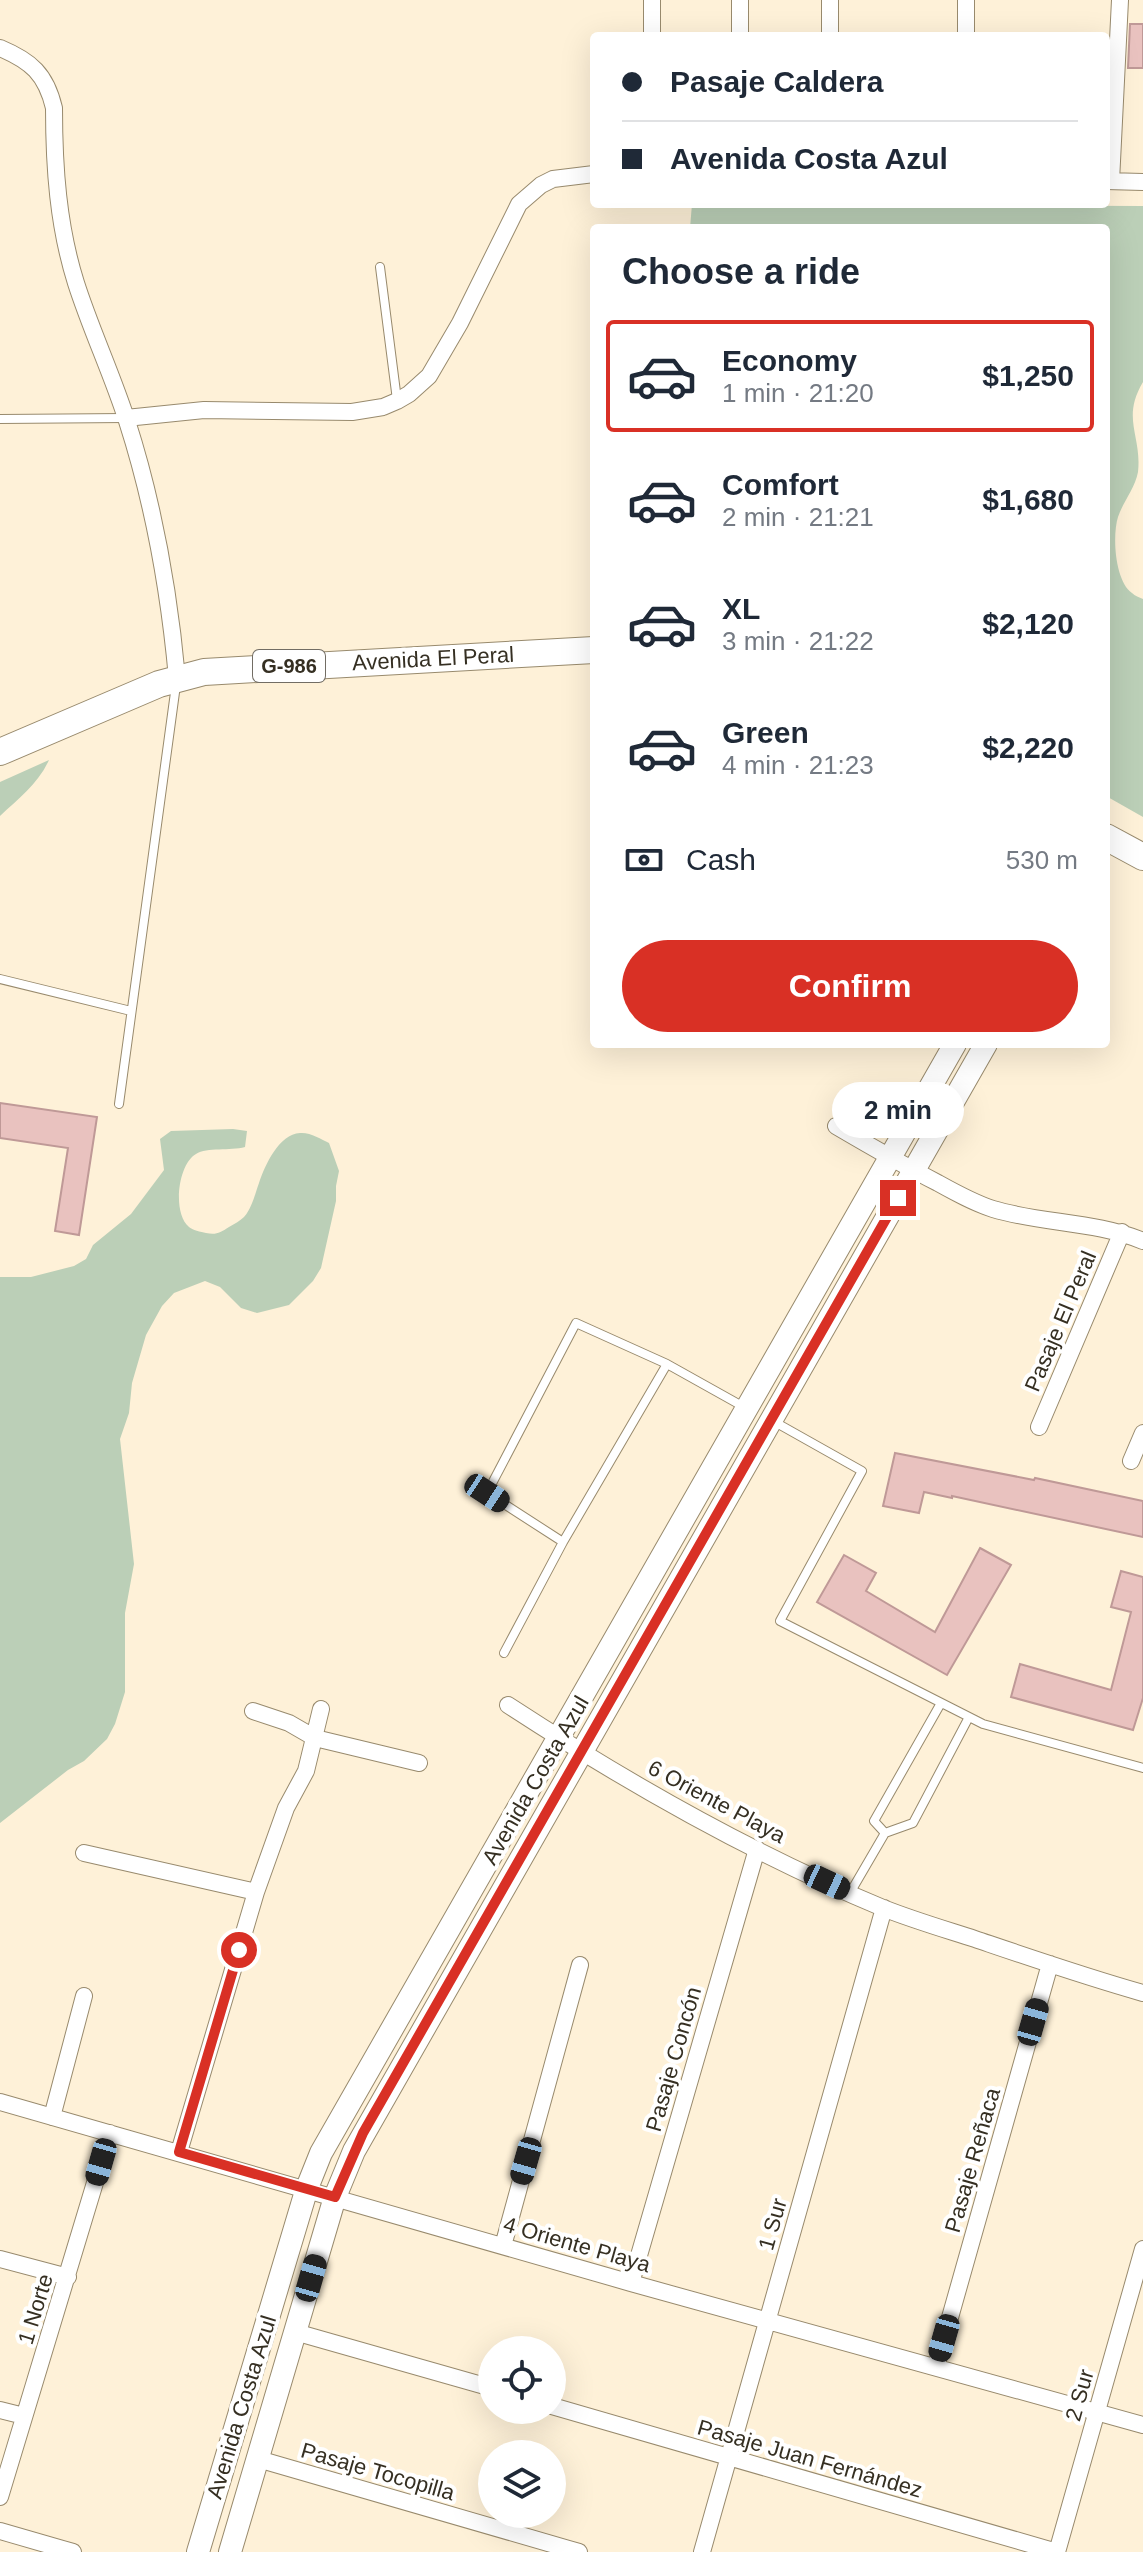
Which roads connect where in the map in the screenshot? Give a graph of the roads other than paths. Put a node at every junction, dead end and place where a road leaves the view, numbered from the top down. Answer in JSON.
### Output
{"nodes":[{"id":1,"x":652,"y":0,"type":"edge"},
{"id":2,"x":740,"y":0,"type":"edge"},
{"id":3,"x":830,"y":0,"type":"edge"},
{"id":4,"x":966,"y":0,"type":"edge"},
{"id":5,"x":1120,"y":0,"type":"edge"},
{"id":6,"x":652,"y":32,"type":"edge"},
{"id":7,"x":740,"y":32,"type":"edge"},
{"id":8,"x":830,"y":32,"type":"edge"},
{"id":9,"x":966,"y":32,"type":"edge"},
{"id":10,"x":0,"y":48,"type":"edge"},
{"id":11,"x":1110,"y":165,"type":"edge"},
{"id":12,"x":590,"y":174,"type":"edge"},
{"id":13,"x":1110,"y":181,"type":"edge"},
{"id":14,"x":1143,"y":182,"type":"edge"},
{"id":15,"x":380,"y":267,"type":"dead end"},
{"id":16,"x":397,"y":401,"type":"junction"},
{"id":17,"x":126,"y":418,"type":"junction"},
{"id":18,"x":0,"y":419,"type":"edge"},
{"id":19,"x":590,"y":650,"type":"edge"},
{"id":20,"x":177,"y":678,"type":"junction"},
{"id":21,"x":0,"y":752,"type":"edge"},
{"id":22,"x":1110,"y":839,"type":"edge"},
{"id":23,"x":1143,"y":857,"type":"edge"},
{"id":24,"x":0,"y":979,"type":"edge"},
{"id":25,"x":131,"y":1011,"type":"junction"},
{"id":26,"x":953,"y":1048,"type":"edge"},
{"id":27,"x":984,"y":1048,"type":"edge"},
{"id":28,"x":119,"y":1104,"type":"dead end"},
{"id":29,"x":836,"y":1126,"type":"dead end"},
{"id":30,"x":889,"y":1158,"type":"junction"},
{"id":31,"x":914,"y":1171,"type":"junction"},
{"id":32,"x":1122,"y":1232,"type":"junction"},
{"id":33,"x":1143,"y":1241,"type":"edge"},
{"id":34,"x":667,"y":1364,"type":"junction"},
{"id":35,"x":747,"y":1408,"type":"junction"},
{"id":36,"x":771,"y":1420,"type":"junction"},
{"id":37,"x":1039,"y":1427,"type":"dead end"},
{"id":38,"x":1143,"y":1433,"type":"edge"},
{"id":39,"x":1131,"y":1461,"type":"dead end"},
{"id":40,"x":563,"y":1542,"type":"junction"},
{"id":41,"x":504,"y":1653,"type":"dead end"},
{"id":42,"x":941,"y":1703,"type":"junction"},
{"id":43,"x":508,"y":1705,"type":"dead end"},
{"id":44,"x":321,"y":1709,"type":"dead end"},
{"id":45,"x":253,"y":1711,"type":"dead end"},
{"id":46,"x":969,"y":1717,"type":"junction"},
{"id":47,"x":315,"y":1738,"type":"junction"},
{"id":48,"x":559,"y":1739,"type":"junction"},
{"id":49,"x":580,"y":1751,"type":"junction"},
{"id":50,"x":419,"y":1763,"type":"dead end"},
{"id":51,"x":1143,"y":1768,"type":"edge"},
{"id":52,"x":885,"y":1833,"type":"junction"},
{"id":53,"x":757,"y":1849,"type":"junction"},
{"id":54,"x":84,"y":1853,"type":"dead end"},
{"id":55,"x":256,"y":1892,"type":"junction"},
{"id":56,"x":850,"y":1893,"type":"junction"},
{"id":57,"x":884,"y":1908,"type":"junction"},
{"id":58,"x":1050,"y":1964,"type":"junction"},
{"id":59,"x":580,"y":1965,"type":"dead end"},
{"id":60,"x":1143,"y":1993,"type":"edge"},
{"id":61,"x":84,"y":1996,"type":"dead end"},
{"id":62,"x":0,"y":2102,"type":"edge"},
{"id":63,"x":52,"y":2117,"type":"junction"},
{"id":64,"x":110,"y":2133,"type":"junction"},
{"id":65,"x":179,"y":2152,"type":"junction"},
{"id":66,"x":307,"y":2188,"type":"junction"},
{"id":67,"x":335,"y":2197,"type":"junction"},
{"id":68,"x":503,"y":2246,"type":"junction"},
{"id":69,"x":1143,"y":2249,"type":"edge"},
{"id":70,"x":0,"y":2259,"type":"edge"},
{"id":71,"x":68,"y":2277,"type":"junction"},
{"id":72,"x":631,"y":2283,"type":"junction"},
{"id":73,"x":768,"y":2319,"type":"junction"},
{"id":74,"x":295,"y":2332,"type":"junction"},
{"id":75,"x":936,"y":2367,"type":"junction"},
{"id":76,"x":478,"y":2384,"type":"edge"},
{"id":77,"x":0,"y":2410,"type":"edge"},
{"id":78,"x":566,"y":2410,"type":"edge"},
{"id":79,"x":1097,"y":2413,"type":"junction"},
{"id":80,"x":24,"y":2416,"type":"junction"},
{"id":81,"x":1143,"y":2425,"type":"edge"},
{"id":82,"x":729,"y":2457,"type":"junction"},
{"id":83,"x":258,"y":2459,"type":"junction"},
{"id":84,"x":0,"y":2497,"type":"edge"},
{"id":85,"x":0,"y":2531,"type":"edge"},
{"id":86,"x":73,"y":2552,"type":"edge"},
{"id":87,"x":198,"y":2552,"type":"edge"},
{"id":88,"x":230,"y":2552,"type":"edge"},
{"id":89,"x":579,"y":2552,"type":"edge"},
{"id":90,"x":702,"y":2552,"type":"edge"},
{"id":91,"x":1057,"y":2552,"type":"edge"}],
"edges":[{"from":1,"to":6,"type":"street"},
{"from":2,"to":7,"type":"street"},
{"from":3,"to":8,"type":"street"},
{"from":4,"to":9,"type":"street"},
{"from":5,"to":11,"type":"street"},
{"from":10,"to":17,"type":"street"},
{"from":12,"to":16,"type":"street"},
{"from":13,"to":14,"type":"street"},
{"from":15,"to":16,"type":"lane"},
{"from":16,"to":17,"type":"street"},
{"from":17,"to":18,"type":"lane"},
{"from":17,"to":20,"type":"street"},
{"from":19,"to":20,"type":"main road","name":"Avenida El Peral","number":"G-986"},
{"from":20,"to":21,"type":"main road","name":"Avenida El Peral","number":"G-986"},
{"from":20,"to":25,"type":"lane"},
{"from":22,"to":23,"type":"main road"},
{"from":24,"to":25,"type":"lane"},
{"from":25,"to":28,"type":"lane"},
{"from":26,"to":30,"type":"street","name":"Avenida Costa Azul"},
{"from":27,"to":31,"type":"street","name":"Avenida Costa Azul"},
{"from":29,"to":30,"type":"street"},
{"from":30,"to":31,"type":"street"},
{"from":30,"to":35,"type":"street","name":"Avenida Costa Azul"},
{"from":31,"to":32,"type":"street"},
{"from":31,"to":36,"type":"street","name":"Avenida Costa Azul"},
{"from":32,"to":33,"type":"street"},
{"from":32,"to":37,"type":"street","name":"Pasaje El Peral"},
{"from":34,"to":35,"type":"lane"},
{"from":34,"to":40,"type":"lane"},
{"from":34,"to":40,"type":"lane"},
{"from":35,"to":48,"type":"street","name":"Avenida Costa Azul"},
{"from":36,"to":42,"type":"lane"},
{"from":36,"to":49,"type":"street","name":"Avenida Costa Azul"},
{"from":38,"to":39,"type":"street"},
{"from":40,"to":41,"type":"lane"},
{"from":42,"to":46,"type":"lane"},
{"from":42,"to":52,"type":"lane"},
{"from":43,"to":48,"type":"street","name":"6 Oriente Playa"},
{"from":44,"to":47,"type":"street"},
{"from":45,"to":47,"type":"street"},
{"from":46,"to":51,"type":"lane"},
{"from":46,"to":52,"type":"lane"},
{"from":47,"to":50,"type":"street"},
{"from":47,"to":55,"type":"street"},
{"from":48,"to":49,"type":"street","name":"6 Oriente Playa"},
{"from":48,"to":66,"type":"street","name":"Avenida Costa Azul"},
{"from":49,"to":53,"type":"street","name":"6 Oriente Playa"},
{"from":49,"to":67,"type":"street","name":"Avenida Costa Azul"},
{"from":52,"to":56,"type":"lane"},
{"from":53,"to":56,"type":"street","name":"6 Oriente Playa"},
{"from":53,"to":72,"type":"street","name":"Pasaje Concón"},
{"from":54,"to":55,"type":"street"},
{"from":55,"to":65,"type":"street"},
{"from":56,"to":57,"type":"street","name":"6 Oriente Playa"},
{"from":57,"to":58,"type":"street","name":"6 Oriente Playa"},
{"from":57,"to":73,"type":"street","name":"1 Sur"},
{"from":58,"to":60,"type":"street","name":"6 Oriente Playa"},
{"from":58,"to":75,"type":"street","name":"Pasaje Reñaca"},
{"from":59,"to":68,"type":"street"},
{"from":61,"to":63,"type":"street"},
{"from":62,"to":63,"type":"street","name":"4 Oriente Playa"},
{"from":63,"to":64,"type":"street","name":"4 Oriente Playa"},
{"from":64,"to":65,"type":"street","name":"4 Oriente Playa"},
{"from":64,"to":71,"type":"street","name":"1 Norte"},
{"from":65,"to":66,"type":"street","name":"4 Oriente Playa"},
{"from":66,"to":67,"type":"street","name":"4 Oriente Playa"},
{"from":66,"to":87,"type":"street","name":"Avenida Costa Azul"},
{"from":67,"to":68,"type":"street","name":"4 Oriente Playa"},
{"from":67,"to":74,"type":"street","name":"Avenida Costa Azul"},
{"from":68,"to":72,"type":"street","name":"4 Oriente Playa"},
{"from":69,"to":79,"type":"street","name":"2 Sur"},
{"from":70,"to":71,"type":"street"},
{"from":71,"to":80,"type":"street","name":"1 Norte"},
{"from":72,"to":73,"type":"street","name":"4 Oriente Playa"},
{"from":73,"to":75,"type":"street","name":"4 Oriente Playa"},
{"from":73,"to":82,"type":"street","name":"1 Sur"},
{"from":74,"to":76,"type":"street"},
{"from":74,"to":83,"type":"street","name":"Avenida Costa Azul"},
{"from":75,"to":79,"type":"street","name":"4 Oriente Playa"},
{"from":77,"to":80,"type":"street"},
{"from":78,"to":82,"type":"street","name":"Pasaje Juan Fernández"},
{"from":79,"to":81,"type":"street","name":"4 Oriente Playa"},
{"from":79,"to":91,"type":"street","name":"2 Sur"},
{"from":80,"to":84,"type":"street","name":"1 Norte"},
{"from":82,"to":90,"type":"street","name":"1 Sur"},
{"from":82,"to":91,"type":"street","name":"Pasaje Juan Fernández"},
{"from":83,"to":88,"type":"street","name":"Avenida Costa Azul"},
{"from":83,"to":89,"type":"street","name":"Pasaje Tocopilla"},
{"from":85,"to":86,"type":"street"}]}
